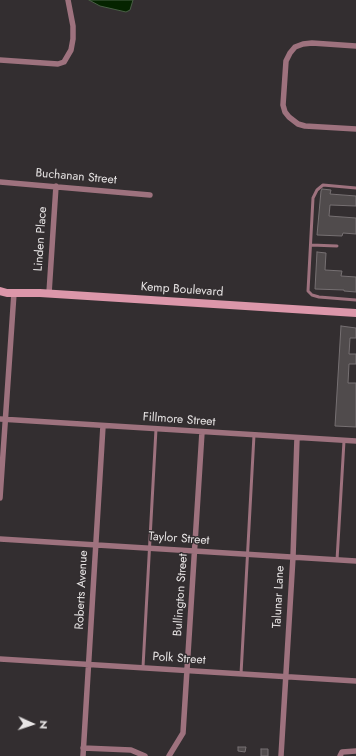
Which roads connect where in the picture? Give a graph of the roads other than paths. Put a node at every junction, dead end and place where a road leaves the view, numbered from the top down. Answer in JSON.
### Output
{"nodes":[{"id":1,"x":68,"y":0,"type":"edge"},
{"id":2,"x":356,"y":46,"type":"edge"},
{"id":3,"x":0,"y":60,"type":"edge"},
{"id":4,"x":356,"y":129,"type":"edge"},
{"id":5,"x":0,"y":182,"type":"edge"},
{"id":6,"x":56,"y":186,"type":"junction"},
{"id":7,"x":356,"y":188,"type":"edge"},
{"id":8,"x":150,"y":195,"type":"dead end"},
{"id":9,"x":311,"y":245,"type":"junction"},
{"id":10,"x":337,"y":246,"type":"dead end"},
{"id":11,"x":5,"y":293,"type":"edge"},
{"id":12,"x":49,"y":293,"type":"junction"},
{"id":13,"x":356,"y":300,"type":"edge"},
{"id":14,"x":356,"y":313,"type":"edge"},
{"id":15,"x":2,"y":420,"type":"edge"},
{"id":16,"x":103,"y":426,"type":"junction"},
{"id":17,"x":156,"y":429,"type":"junction"},
{"id":18,"x":202,"y":432,"type":"junction"},
{"id":19,"x":254,"y":435,"type":"junction"},
{"id":20,"x":297,"y":438,"type":"junction"},
{"id":21,"x":344,"y":441,"type":"junction"},
{"id":22,"x":356,"y":441,"type":"edge"},
{"id":23,"x":0,"y":498,"type":"edge"},
{"id":24,"x":0,"y":539,"type":"edge"},
{"id":25,"x":96,"y":545,"type":"junction"},
{"id":26,"x":150,"y":548,"type":"junction"},
{"id":27,"x":194,"y":551,"type":"junction"},
{"id":28,"x":248,"y":554,"type":"junction"},
{"id":29,"x":293,"y":557,"type":"junction"},
{"id":30,"x":337,"y":560,"type":"junction"},
{"id":31,"x":356,"y":561,"type":"edge"},
{"id":32,"x":0,"y":659,"type":"edge"},
{"id":33,"x":89,"y":664,"type":"junction"},
{"id":34,"x":143,"y":668,"type":"junction"},
{"id":35,"x":187,"y":670,"type":"junction"},
{"id":36,"x":241,"y":674,"type":"junction"},
{"id":37,"x":286,"y":677,"type":"junction"},
{"id":38,"x":356,"y":681,"type":"edge"},
{"id":39,"x":83,"y":748,"type":"junction"},
{"id":40,"x":356,"y":751,"type":"edge"},
{"id":41,"x":83,"y":756,"type":"edge"},
{"id":42,"x":145,"y":756,"type":"edge"},
{"id":43,"x":169,"y":756,"type":"edge"},
{"id":44,"x":281,"y":756,"type":"edge"},
{"id":45,"x":340,"y":756,"type":"edge"}],
"edges":[{"from":1,"to":3,"type":"street"},
{"from":2,"to":4,"type":"street"},
{"from":5,"to":6,"type":"street","name":"Buchanan Street"},
{"from":6,"to":8,"type":"street","name":"Buchanan Street"},
{"from":6,"to":12,"type":"street","name":"Linden Place"},
{"from":7,"to":9,"type":"lane"},
{"from":9,"to":10,"type":"lane"},
{"from":9,"to":13,"type":"lane"},
{"from":11,"to":12,"type":"main road","name":"Kemp Boulevard"},
{"from":11,"to":15,"type":"street"},
{"from":12,"to":14,"type":"main road","name":"Kemp Boulevard"},
{"from":15,"to":16,"type":"street","name":"Fillmore Street"},
{"from":15,"to":23,"type":"street"},
{"from":16,"to":17,"type":"street","name":"Fillmore Street"},
{"from":16,"to":25,"type":"street","name":"Roberts Avenue"},
{"from":17,"to":18,"type":"street","name":"Fillmore Street"},
{"from":17,"to":26,"type":"lane"},
{"from":18,"to":19,"type":"street","name":"Fillmore Street"},
{"from":18,"to":27,"type":"street","name":"Bullington Street"},
{"from":19,"to":20,"type":"street","name":"Fillmore Street"},
{"from":19,"to":28,"type":"lane"},
{"from":20,"to":21,"type":"street","name":"Fillmore Street"},
{"from":20,"to":29,"type":"street","name":"Talunar Lane"},
{"from":21,"to":22,"type":"street","name":"Fillmore Street"},
{"from":21,"to":30,"type":"lane"},
{"from":24,"to":25,"type":"street","name":"Taylor Street"},
{"from":25,"to":26,"type":"street","name":"Taylor Street"},
{"from":25,"to":33,"type":"street","name":"Roberts Avenue"},
{"from":26,"to":27,"type":"street","name":"Taylor Street"},
{"from":26,"to":34,"type":"lane"},
{"from":27,"to":28,"type":"street","name":"Taylor Street"},
{"from":27,"to":35,"type":"street","name":"Bullington Street"},
{"from":28,"to":29,"type":"street","name":"Taylor Street"},
{"from":28,"to":36,"type":"lane"},
{"from":29,"to":30,"type":"street","name":"Taylor Street"},
{"from":29,"to":37,"type":"street","name":"Talunar Lane"},
{"from":30,"to":31,"type":"street","name":"Taylor Street"},
{"from":32,"to":33,"type":"street","name":"Polk Street"},
{"from":33,"to":34,"type":"street","name":"Polk Street"},
{"from":33,"to":39,"type":"street","name":"Roberts Avenue"},
{"from":34,"to":35,"type":"street","name":"Polk Street"},
{"from":35,"to":36,"type":"street","name":"Polk Street"},
{"from":35,"to":43,"type":"street","name":"Bullington Street"},
{"from":36,"to":37,"type":"street","name":"Polk Street"},
{"from":37,"to":38,"type":"street","name":"Polk Street"},
{"from":37,"to":44,"type":"street","name":"Talunar Lane"},
{"from":39,"to":41,"type":"street","name":"Roberts Avenue"},
{"from":39,"to":42,"type":"street"},
{"from":40,"to":45,"type":"street"}]}
